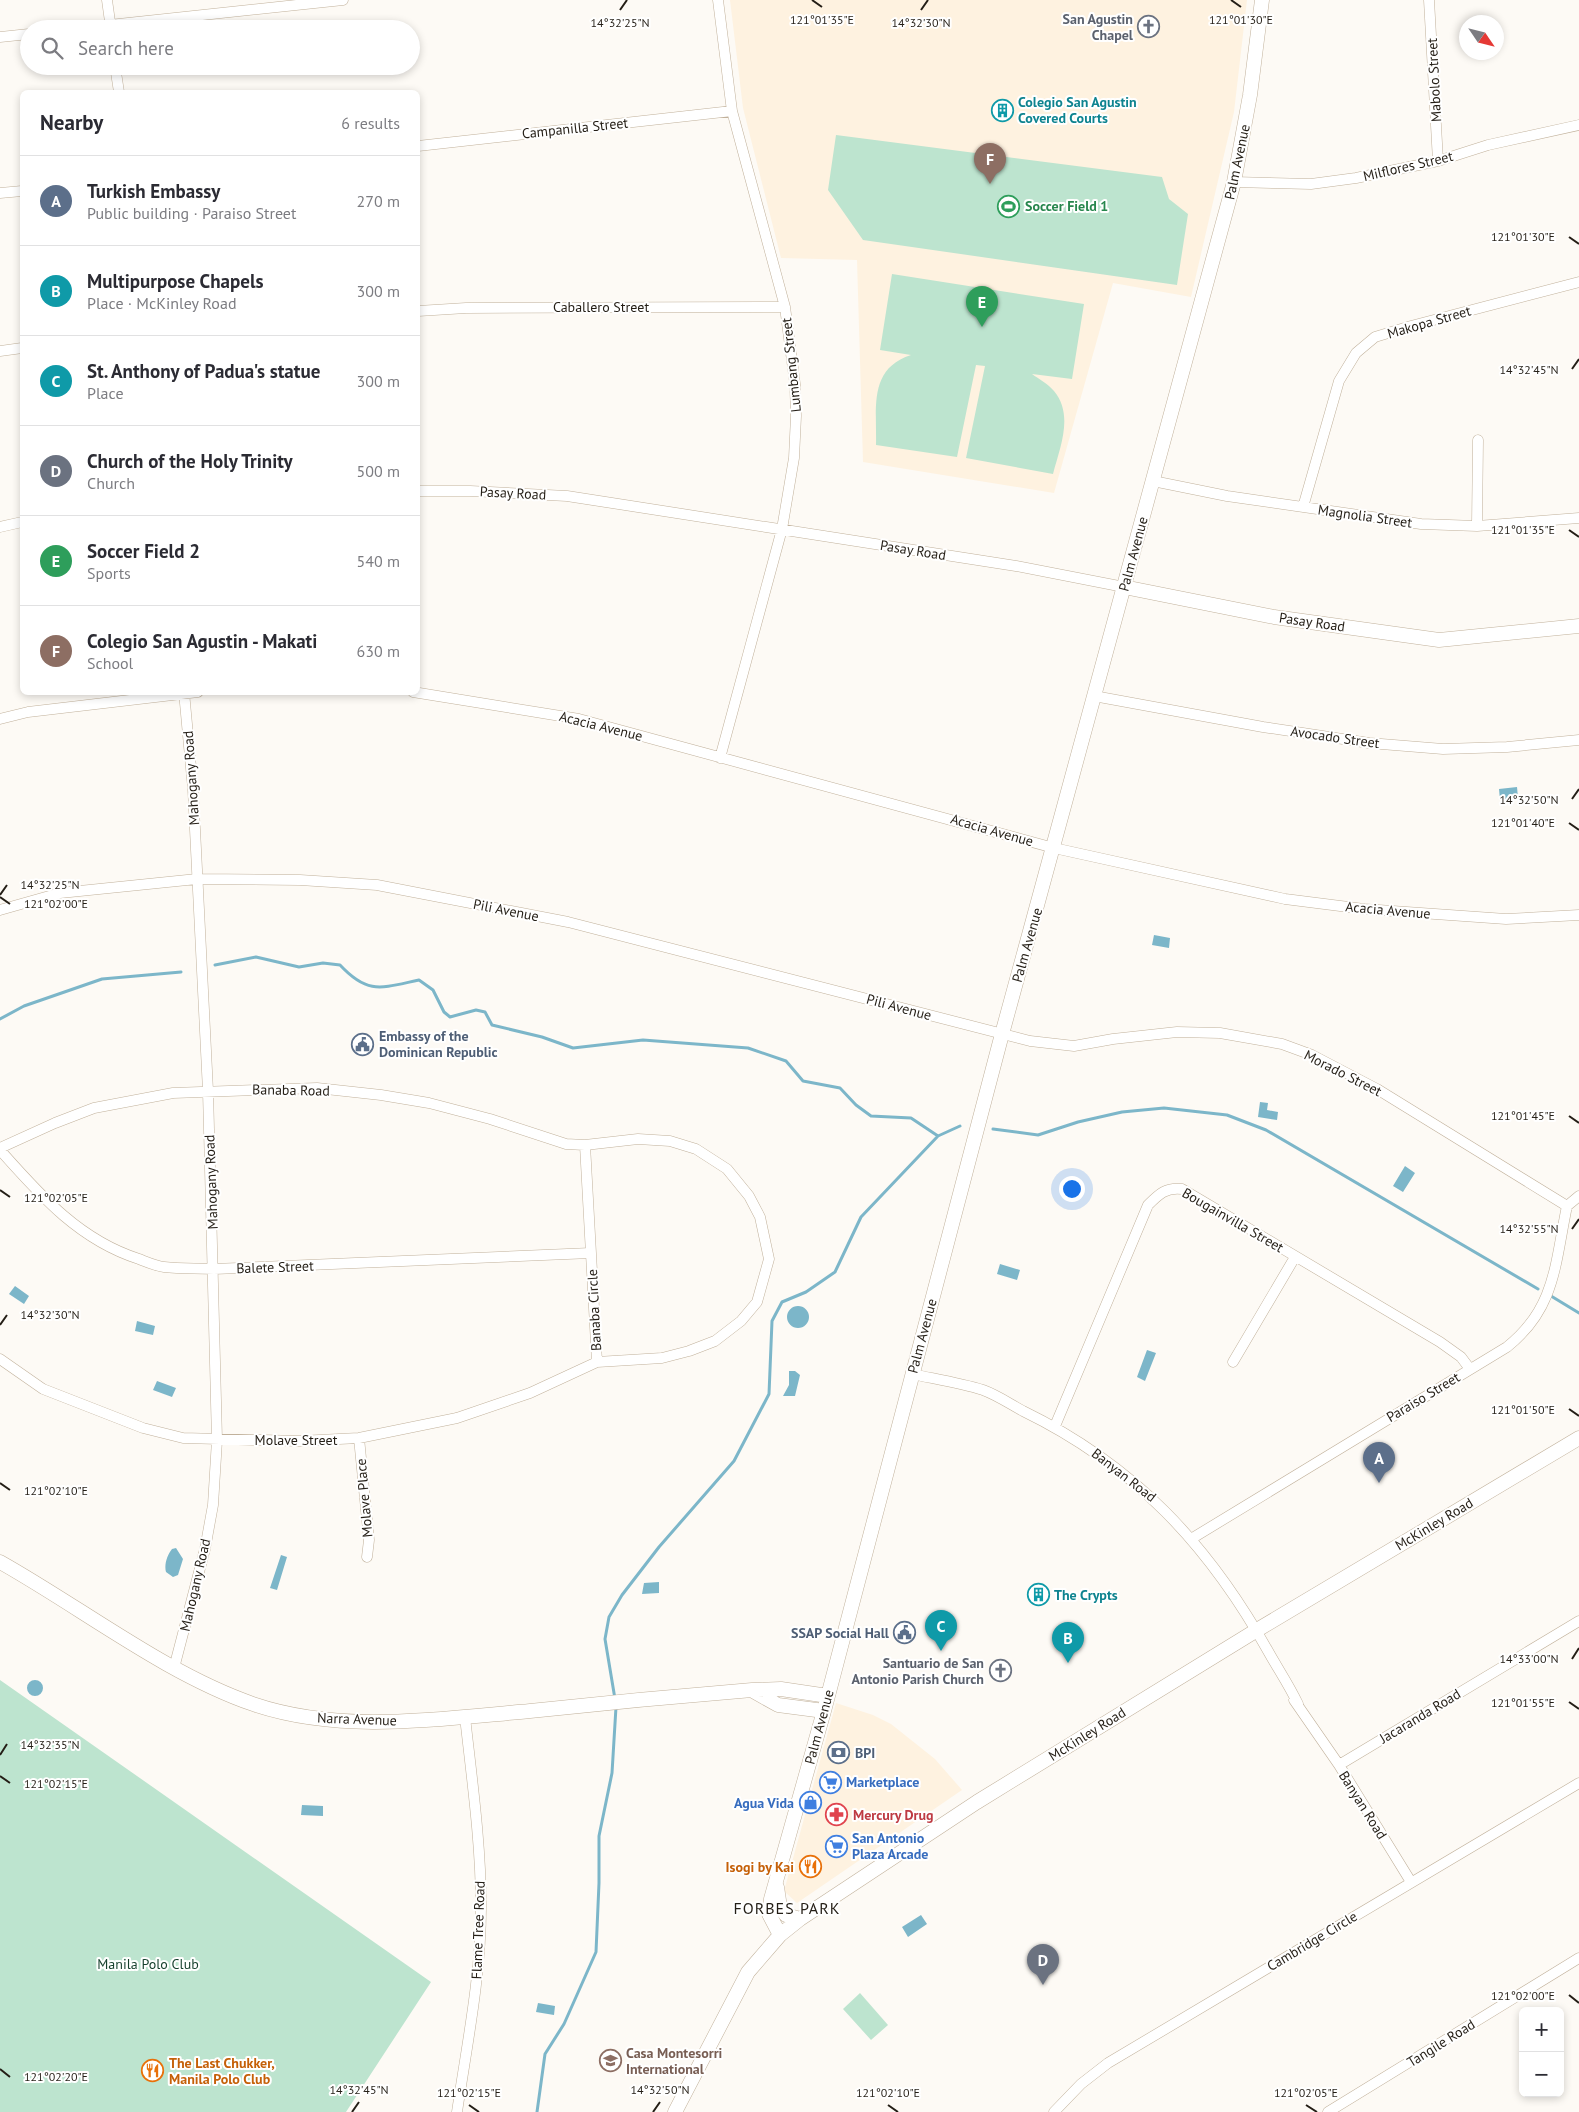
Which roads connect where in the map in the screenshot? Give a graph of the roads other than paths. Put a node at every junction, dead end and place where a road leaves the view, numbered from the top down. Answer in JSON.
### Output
{"nodes":[{"id":1,"x":107,"y":0,"type":"edge"},
{"id":2,"x":343,"y":0,"type":"edge"},
{"id":3,"x":718,"y":0,"type":"edge"},
{"id":4,"x":1262,"y":0,"type":"edge"},
{"id":5,"x":1429,"y":0,"type":"edge"},
{"id":6,"x":109,"y":20,"type":"edge"},
{"id":7,"x":170,"y":20,"type":"edge"},
{"id":8,"x":20,"y":35,"type":"edge"},
{"id":9,"x":0,"y":37,"type":"edge"},
{"id":10,"x":116,"y":75,"type":"edge"},
{"id":11,"x":119,"y":90,"type":"edge"},
{"id":12,"x":732,"y":111,"type":"junction"},
{"id":13,"x":1579,"y":125,"type":"edge"},
{"id":14,"x":420,"y":146,"type":"edge"},
{"id":15,"x":1438,"y":161,"type":"junction"},
{"id":16,"x":1234,"y":182,"type":"junction"},
{"id":17,"x":20,"y":190,"type":"edge"},
{"id":18,"x":0,"y":193,"type":"edge"},
{"id":19,"x":1579,"y":282,"type":"edge"},
{"id":20,"x":785,"y":307,"type":"junction"},
{"id":21,"x":420,"y":311,"type":"edge"},
{"id":22,"x":20,"y":348,"type":"edge"},
{"id":23,"x":0,"y":351,"type":"edge"},
{"id":24,"x":1478,"y":440,"type":"dead end"},
{"id":25,"x":1153,"y":481,"type":"junction"},
{"id":26,"x":420,"y":491,"type":"edge"},
{"id":27,"x":1303,"y":507,"type":"junction"},
{"id":28,"x":1579,"y":518,"type":"edge"},
{"id":29,"x":20,"y":522,"type":"edge"},
{"id":30,"x":1477,"y":526,"type":"junction"},
{"id":31,"x":0,"y":527,"type":"edge"},
{"id":32,"x":782,"y":529,"type":"junction"},
{"id":33,"x":1124,"y":587,"type":"junction"},
{"id":34,"x":1579,"y":626,"type":"edge"},
{"id":35,"x":420,"y":693,"type":"edge"},
{"id":36,"x":168,"y":695,"type":"edge"},
{"id":37,"x":184,"y":695,"type":"edge"},
{"id":38,"x":1094,"y":696,"type":"junction"},
{"id":39,"x":0,"y":719,"type":"edge"},
{"id":40,"x":1579,"y":740,"type":"edge"},
{"id":41,"x":720,"y":758,"type":"junction"},
{"id":42,"x":1054,"y":848,"type":"junction"},
{"id":43,"x":197,"y":879,"type":"junction"},
{"id":44,"x":0,"y":910,"type":"edge"},
{"id":45,"x":1579,"y":915,"type":"edge"},
{"id":46,"x":1002,"y":1034,"type":"junction"},
{"id":47,"x":208,"y":1091,"type":"junction"},
{"id":48,"x":585,"y":1145,"type":"junction"},
{"id":49,"x":0,"y":1149,"type":"edge"},
{"id":50,"x":1579,"y":1196,"type":"edge"},
{"id":51,"x":1567,"y":1206,"type":"junction"},
{"id":52,"x":591,"y":1253,"type":"junction"},
{"id":53,"x":1295,"y":1257,"type":"junction"},
{"id":54,"x":214,"y":1269,"type":"junction"},
{"id":55,"x":0,"y":1359,"type":"edge"},
{"id":56,"x":597,"y":1362,"type":"junction"},
{"id":57,"x":1233,"y":1362,"type":"dead end"},
{"id":58,"x":1470,"y":1369,"type":"junction"},
{"id":59,"x":912,"y":1374,"type":"junction"},
{"id":60,"x":1056,"y":1426,"type":"junction"},
{"id":61,"x":359,"y":1438,"type":"junction"},
{"id":62,"x":1579,"y":1438,"type":"edge"},
{"id":63,"x":217,"y":1440,"type":"junction"},
{"id":64,"x":1191,"y":1539,"type":"junction"},
{"id":65,"x":367,"y":1557,"type":"dead end"},
{"id":66,"x":0,"y":1562,"type":"edge"},
{"id":67,"x":1579,"y":1621,"type":"edge"},
{"id":68,"x":1257,"y":1630,"type":"junction"},
{"id":69,"x":174,"y":1668,"type":"junction"},
{"id":70,"x":752,"y":1690,"type":"junction"},
{"id":71,"x":828,"y":1696,"type":"junction"},
{"id":72,"x":824,"y":1711,"type":"junction"},
{"id":73,"x":465,"y":1717,"type":"junction"},
{"id":74,"x":1339,"y":1765,"type":"junction"},
{"id":75,"x":1579,"y":1783,"type":"edge"},
{"id":76,"x":1411,"y":1882,"type":"junction"},
{"id":77,"x":776,"y":1886,"type":"junction"},
{"id":78,"x":800,"y":1919,"type":"junction"},
{"id":79,"x":780,"y":1935,"type":"junction"},
{"id":80,"x":1579,"y":1958,"type":"edge"},
{"id":81,"x":457,"y":2112,"type":"edge"},
{"id":82,"x":675,"y":2112,"type":"edge"},
{"id":83,"x":1054,"y":2112,"type":"edge"},
{"id":84,"x":1328,"y":2112,"type":"edge"}],
"edges":[{"from":1,"to":6,"type":"street"},
{"from":2,"to":7,"type":"street"},
{"from":3,"to":12,"type":"street","name":"Lumbang Street"},
{"from":4,"to":16,"type":"street","name":"Palm Avenue"},
{"from":5,"to":15,"type":"street","name":"Mabolo Street"},
{"from":8,"to":9,"type":"street"},
{"from":10,"to":11,"type":"street"},
{"from":12,"to":14,"type":"street","name":"Campanilla Street"},
{"from":12,"to":20,"type":"street","name":"Lumbang Street"},
{"from":13,"to":15,"type":"street","name":"Milflores Street"},
{"from":15,"to":16,"type":"street","name":"Milflores Street"},
{"from":16,"to":25,"type":"street","name":"Palm Avenue"},
{"from":17,"to":18,"type":"street"},
{"from":19,"to":27,"type":"street","name":"Makopa Street"},
{"from":20,"to":21,"type":"street","name":"Caballero Street"},
{"from":20,"to":32,"type":"street","name":"Lumbang Street"},
{"from":22,"to":23,"type":"street"},
{"from":24,"to":30,"type":"street"},
{"from":25,"to":27,"type":"street","name":"Magnolia Street"},
{"from":25,"to":33,"type":"street","name":"Palm Avenue"},
{"from":26,"to":32,"type":"street","name":"Pasay Road"},
{"from":27,"to":30,"type":"street","name":"Magnolia Street"},
{"from":28,"to":30,"type":"street","name":"Magnolia Street"},
{"from":29,"to":31,"type":"street"},
{"from":32,"to":33,"type":"street","name":"Pasay Road"},
{"from":32,"to":41,"type":"street","name":"Lumbang Street"},
{"from":33,"to":34,"type":"street","name":"Pasay Road"},
{"from":33,"to":38,"type":"street","name":"Palm Avenue"},
{"from":35,"to":41,"type":"street","name":"Acacia Avenue"},
{"from":36,"to":39,"type":"street"},
{"from":37,"to":43,"type":"street","name":"Mahogany Road"},
{"from":38,"to":40,"type":"street","name":"Avocado Street"},
{"from":38,"to":42,"type":"street","name":"Palm Avenue"},
{"from":41,"to":42,"type":"street","name":"Acacia Avenue"},
{"from":42,"to":45,"type":"street","name":"Acacia Avenue"},
{"from":42,"to":46,"type":"street","name":"Palm Avenue"},
{"from":43,"to":44,"type":"street","name":"Pili Avenue"},
{"from":43,"to":46,"type":"street","name":"Pili Avenue"},
{"from":43,"to":47,"type":"street","name":"Mahogany Road"},
{"from":46,"to":51,"type":"street","name":"Morado Street"},
{"from":46,"to":59,"type":"street","name":"Palm Avenue"},
{"from":47,"to":48,"type":"street","name":"Banaba Road"},
{"from":47,"to":49,"type":"street","name":"Banaba Road"},
{"from":47,"to":54,"type":"street","name":"Mahogany Road"},
{"from":48,"to":52,"type":"street","name":"Banaba Circle"},
{"from":48,"to":56,"type":"street","name":"Banaba Circle"},
{"from":49,"to":54,"type":"street","name":"Balete Street"},
{"from":50,"to":51,"type":"street"},
{"from":51,"to":58,"type":"street","name":"Paraiso Street"},
{"from":52,"to":54,"type":"street","name":"Balete Street"},
{"from":52,"to":56,"type":"street","name":"Banaba Circle"},
{"from":53,"to":57,"type":"street"},
{"from":53,"to":58,"type":"street","name":"Bougainvilla Street"},
{"from":53,"to":60,"type":"street","name":"Bougainvilla Street"},
{"from":54,"to":63,"type":"street","name":"Mahogany Road"},
{"from":55,"to":63,"type":"street","name":"Molave Street"},
{"from":56,"to":61,"type":"street","name":"Molave Street"},
{"from":58,"to":64,"type":"street","name":"Paraiso Street"},
{"from":59,"to":60,"type":"street","name":"Banyan Road"},
{"from":59,"to":71,"type":"street","name":"Palm Avenue"},
{"from":60,"to":64,"type":"street","name":"Banyan Road"},
{"from":61,"to":63,"type":"street","name":"Molave Street"},
{"from":61,"to":65,"type":"street","name":"Molave Place"},
{"from":62,"to":68,"type":"street","name":"McKinley Road"},
{"from":63,"to":69,"type":"street","name":"Mahogany Road"},
{"from":64,"to":68,"type":"street","name":"Banyan Road"},
{"from":66,"to":69,"type":"street","name":"Narra Avenue"},
{"from":67,"to":74,"type":"street","name":"Jacaranda Road"},
{"from":68,"to":74,"type":"street","name":"Banyan Road"},
{"from":68,"to":78,"type":"street","name":"McKinley Road"},
{"from":69,"to":73,"type":"street","name":"Narra Avenue"},
{"from":70,"to":71,"type":"street","name":"Narra Avenue"},
{"from":70,"to":72,"type":"street"},
{"from":70,"to":73,"type":"street","name":"Narra Avenue"},
{"from":71,"to":72,"type":"street","name":"Palm Avenue"},
{"from":72,"to":77,"type":"street","name":"Palm Avenue"},
{"from":73,"to":81,"type":"street","name":"Flame Tree Road"},
{"from":74,"to":76,"type":"street","name":"Banyan Road"},
{"from":75,"to":76,"type":"street","name":"Cambridge Circle"},
{"from":76,"to":83,"type":"street","name":"Cambridge Circle"},
{"from":77,"to":78,"type":"street","name":"Palm Avenue"},
{"from":77,"to":79,"type":"street","name":"Palm Avenue"},
{"from":78,"to":79,"type":"street","name":"McKinley Road"},
{"from":79,"to":82,"type":"street","name":"McKinley Road"},
{"from":80,"to":84,"type":"street","name":"Tangile Road"}]}
